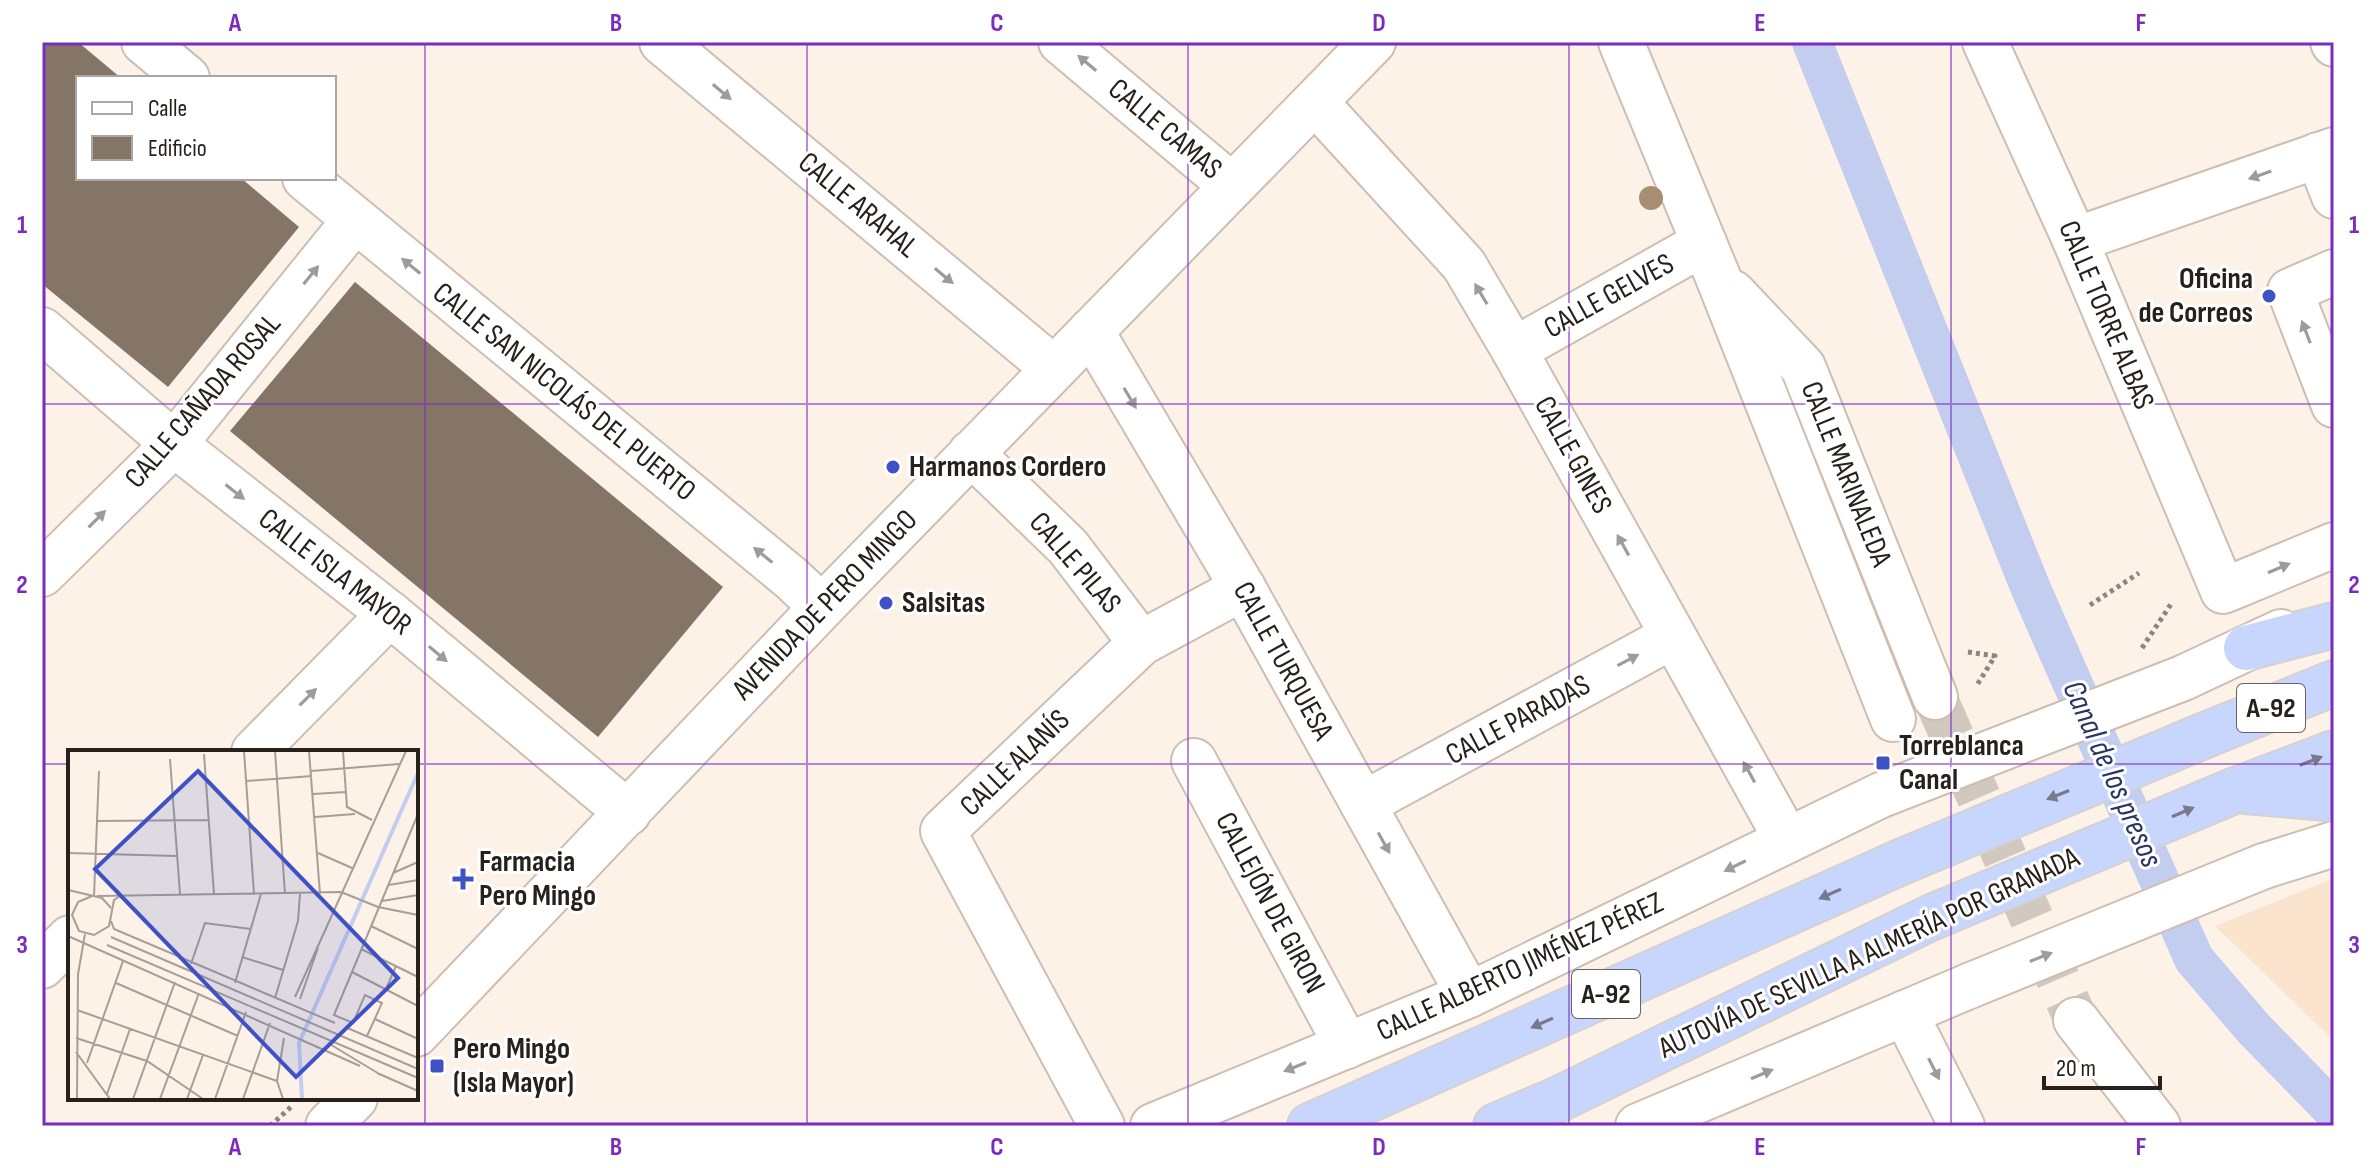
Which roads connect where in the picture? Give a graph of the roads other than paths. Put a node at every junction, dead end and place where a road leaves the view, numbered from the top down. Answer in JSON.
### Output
{"nodes":[{"id":1,"x":144,"y":42,"type":"edge"},
{"id":2,"x":662,"y":42,"type":"edge"},
{"id":3,"x":1061,"y":42,"type":"edge"},
{"id":4,"x":1373,"y":42,"type":"edge"},
{"id":5,"x":1621,"y":42,"type":"edge"},
{"id":6,"x":1996,"y":45,"type":"edge"},
{"id":7,"x":185,"y":76,"type":"edge"},
{"id":8,"x":1315,"y":102,"type":"junction"},
{"id":9,"x":2326,"y":152,"type":"edge"},
{"id":10,"x":307,"y":180,"type":"edge"},
{"id":11,"x":1232,"y":186,"type":"junction"},
{"id":12,"x":2334,"y":196,"type":"edge"},
{"id":13,"x":355,"y":220,"type":"junction"},
{"id":14,"x":2075,"y":240,"type":"junction"},
{"id":15,"x":1711,"y":260,"type":"junction"},
{"id":16,"x":2334,"y":272,"type":"edge"},
{"id":17,"x":42,"y":330,"type":"edge"},
{"id":18,"x":1091,"y":331,"type":"junction"},
{"id":19,"x":1514,"y":350,"type":"junction"},
{"id":20,"x":1053,"y":368,"type":"junction"},
{"id":21,"x":2334,"y":405,"type":"edge"},
{"id":22,"x":174,"y":444,"type":"junction"},
{"id":23,"x":971,"y":453,"type":"junction"},
{"id":24,"x":2334,"y":545,"type":"edge"},
{"id":25,"x":42,"y":574,"type":"edge"},
{"id":26,"x":1243,"y":588,"type":"junction"},
{"id":27,"x":822,"y":607,"type":"junction"},
{"id":28,"x":2334,"y":608,"type":"edge"},
{"id":29,"x":390,"y":614,"type":"junction"},
{"id":30,"x":2334,"y":625,"type":"edge"},
{"id":31,"x":1673,"y":636,"type":"junction"},
{"id":32,"x":1141,"y":643,"type":"junction"},
{"id":33,"x":2246,"y":648,"type":"junction"},
{"id":34,"x":2334,"y":683,"type":"edge"},
{"id":35,"x":1935,"y":697,"type":"tunnel mouth"},
{"id":36,"x":1893,"y":719,"type":"tunnel mouth"},
{"id":37,"x":256,"y":750,"type":"edge"},
{"id":38,"x":2334,"y":753,"type":"edge"},
{"id":39,"x":1194,"y":761,"type":"dead end"},
{"id":40,"x":2236,"y":790,"type":"junction"},
{"id":41,"x":2334,"y":795,"type":"edge"},
{"id":42,"x":1363,"y":804,"type":"junction"},
{"id":43,"x":628,"y":813,"type":"junction"},
{"id":44,"x":1787,"y":840,"type":"junction"},
{"id":45,"x":2334,"y":844,"type":"edge"},
{"id":46,"x":68,"y":940,"type":"edge"},
{"id":47,"x":42,"y":966,"type":"edge"},
{"id":48,"x":1469,"y":995,"type":"junction"},
{"id":49,"x":1905,"y":1013,"type":"junction"},
{"id":50,"x":2076,"y":1020,"type":"tunnel mouth"},
{"id":51,"x":418,"y":1032,"type":"edge"},
{"id":52,"x":1347,"y":1046,"type":"junction"},
{"id":53,"x":353,"y":1100,"type":"edge"},
{"id":54,"x":1715,"y":1111,"type":"edge"},
{"id":55,"x":328,"y":1126,"type":"edge"},
{"id":56,"x":1102,"y":1126,"type":"edge"},
{"id":57,"x":1153,"y":1126,"type":"edge"},
{"id":58,"x":1310,"y":1126,"type":"edge"},
{"id":59,"x":1496,"y":1126,"type":"edge"},
{"id":60,"x":1638,"y":1126,"type":"edge"},
{"id":61,"x":1962,"y":1126,"type":"edge"},
{"id":62,"x":2158,"y":1126,"type":"edge"}],
"edges":[{"from":1,"to":7,"type":"street"},
{"from":2,"to":20,"type":"street","name":"CALLE ARAHAL","one_way":true},
{"from":11,"to":3,"type":"street","name":"CALLE CAMAS","one_way":true},
{"from":4,"to":8,"type":"street","name":"AVENIDA DE PERO MINGO"},
{"from":5,"to":15,"type":"street","name":"CALLE MARINALEDA"},
{"from":6,"to":14,"type":"street","name":"CALLE TORRE ALBAS"},
{"from":8,"to":11,"type":"street","name":"AVENIDA DE PERO MINGO"},
{"from":19,"to":8,"type":"street","name":"CALLE GINES","one_way":true},
{"from":9,"to":12,"type":"street"},
{"from":9,"to":14,"type":"street","one_way":true},
{"from":10,"to":13,"type":"street","name":"CALLE SAN NICOLÁS DEL PUERTO"},
{"from":11,"to":18,"type":"street","name":"AVENIDA DE PERO MINGO"},
{"from":22,"to":13,"type":"street","name":"CALLE CAÑADA ROSAL","one_way":true},
{"from":27,"to":13,"type":"street","name":"CALLE SAN NICOLÁS DEL PUERTO","one_way":true},
{"from":14,"to":24,"type":"street","name":"CALLE TORRE ALBAS","one_way":true},
{"from":15,"to":19,"type":"street","name":"CALLE GELVES"},
{"from":15,"to":35,"type":"street","name":"CALLE MARINALEDA"},
{"from":15,"to":36,"type":"street","name":"CALLE MARINALEDA"},
{"from":21,"to":16,"type":"street","one_way":true},
{"from":17,"to":22,"type":"street","name":"CALLE ISLA MAYOR"},
{"from":18,"to":20,"type":"street","name":"AVENIDA DE PERO MINGO"},
{"from":18,"to":26,"type":"street","name":"CALLE TURQUESA","one_way":true},
{"from":31,"to":19,"type":"street","name":"CALLE GINES","one_way":true},
{"from":20,"to":23,"type":"street","name":"AVENIDA DE PERO MINGO"},
{"from":25,"to":22,"type":"street","name":"CALLE CAÑADA ROSAL","one_way":true},
{"from":22,"to":29,"type":"street","name":"CALLE ISLA MAYOR","one_way":true},
{"from":23,"to":27,"type":"street","name":"AVENIDA DE PERO MINGO"},
{"from":23,"to":32,"type":"street","name":"CALLE PILAS"},
{"from":26,"to":32,"type":"street","name":"CALLE ALANÍS"},
{"from":26,"to":42,"type":"street","name":"CALLE TURQUESA"},
{"from":27,"to":43,"type":"street","name":"AVENIDA DE PERO MINGO"},
{"from":28,"to":33,"type":"street","name":"CALLE ALBERTO JIMÉNEZ PÉREZ"},
{"from":37,"to":29,"type":"street","one_way":true},
{"from":29,"to":43,"type":"street","name":"CALLE ISLA MAYOR","one_way":true},
{"from":30,"to":33,"type":"highway"},
{"from":42,"to":31,"type":"street","name":"CALLE PARADAS","one_way":true},
{"from":44,"to":31,"type":"street","name":"CALLE GINES","one_way":true},
{"from":32,"to":56,"type":"street","name":"CALLE ALANÍS"},
{"from":33,"to":44,"type":"street","name":"CALLE ALBERTO JIMÉNEZ PÉREZ","bridge":true},
{"from":34,"to":58,"type":"highway","number":"A-92","one_way":true,"bridge":true},
{"from":40,"to":38,"type":"highway","name":"AUTOVÍA DE SEVILLA A ALMERÍA POR GRANADA","number":"A-92","one_way":true},
{"from":39,"to":52,"type":"street","name":"CALLEJÓN DE GIRON"},
{"from":40,"to":41,"type":"highway"},
{"from":59,"to":40,"type":"highway","name":"AUTOVÍA DE SEVILLA A ALMERÍA POR GRANADA","number":"A-92","one_way":true,"bridge":true},
{"from":42,"to":48,"type":"street","name":"CALLE TURQUESA","one_way":true},
{"from":43,"to":51,"type":"street","name":"AVENIDA DE PERO MINGO"},
{"from":44,"to":48,"type":"street","name":"CALLE ALBERTO JIMÉNEZ PÉREZ","one_way":true},
{"from":49,"to":45,"type":"street","one_way":true,"bridge":true},
{"from":46,"to":47,"type":"street"},
{"from":48,"to":52,"type":"street","name":"CALLE ALBERTO JIMÉNEZ PÉREZ"},
{"from":54,"to":49,"type":"street","one_way":true},
{"from":49,"to":61,"type":"street","one_way":true},
{"from":50,"to":62,"type":"street"},
{"from":52,"to":57,"type":"street","name":"CALLE ALBERTO JIMÉNEZ PÉREZ","one_way":true},
{"from":53,"to":55,"type":"street"},
{"from":54,"to":60,"type":"street"}]}
